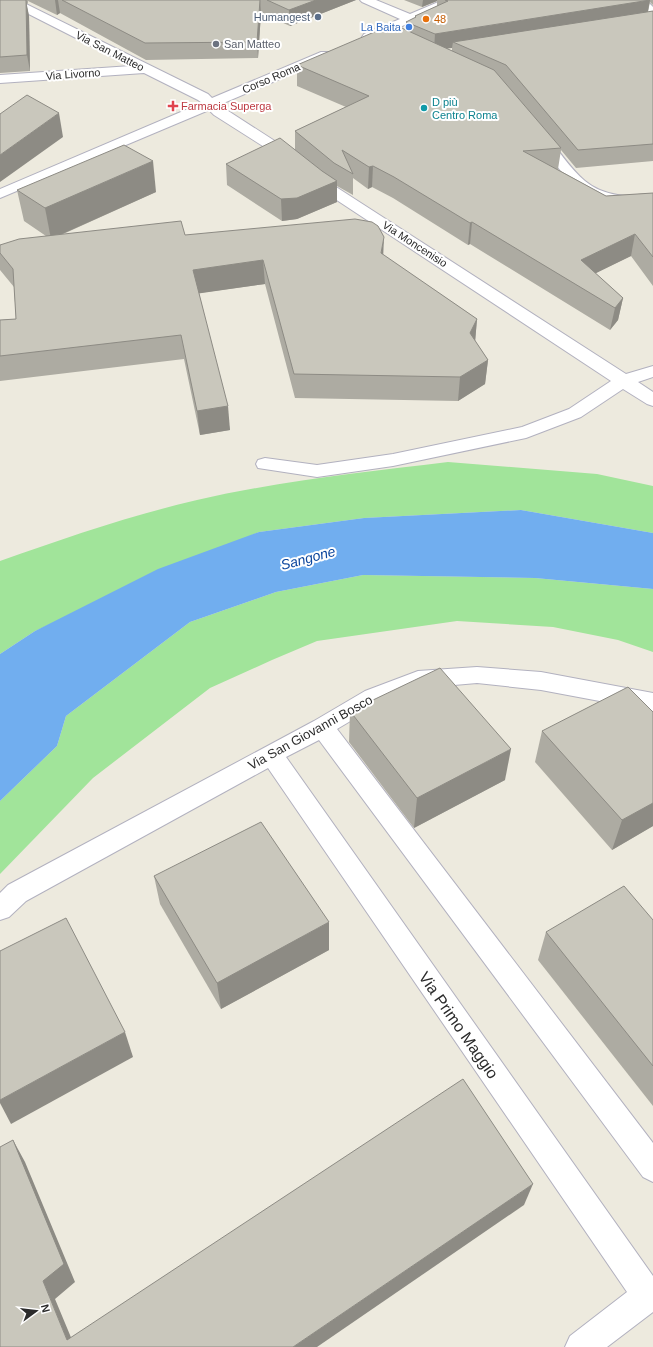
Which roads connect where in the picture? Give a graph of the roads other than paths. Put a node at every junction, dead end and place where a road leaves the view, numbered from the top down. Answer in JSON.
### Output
{"nodes":[{"id":1,"x":9,"y":0,"type":"edge"},
{"id":2,"x":366,"y":0,"type":"edge"},
{"id":3,"x":453,"y":0,"type":"edge"},
{"id":4,"x":639,"y":0,"type":"edge"},
{"id":5,"x":651,"y":18,"type":"edge"},
{"id":6,"x":411,"y":19,"type":"junction"},
{"id":7,"x":379,"y":32,"type":"junction"},
{"id":8,"x":395,"y":39,"type":"edge"},
{"id":9,"x":353,"y":43,"type":"edge"},
{"id":10,"x":334,"y":51,"type":"edge"},
{"id":11,"x":145,"y":69,"type":"junction"},
{"id":12,"x":0,"y":79,"type":"edge"},
{"id":13,"x":210,"y":104,"type":"junction"},
{"id":14,"x":533,"y":128,"type":"edge"},
{"id":15,"x":0,"y":194,"type":"edge"},
{"id":16,"x":653,"y":201,"type":"edge"},
{"id":17,"x":373,"y":217,"type":"junction"},
{"id":18,"x":349,"y":219,"type":"edge"},
{"id":19,"x":653,"y":371,"type":"edge"},
{"id":20,"x":623,"y":381,"type":"junction"},
{"id":21,"x":653,"y":400,"type":"edge"},
{"id":22,"x":265,"y":464,"type":"dead end"},
{"id":23,"x":653,"y":702,"type":"edge"},
{"id":24,"x":322,"y":727,"type":"junction"},
{"id":25,"x":271,"y":754,"type":"junction"},
{"id":26,"x":0,"y":909,"type":"edge"},
{"id":27,"x":653,"y":1167,"type":"edge"},
{"id":28,"x":650,"y":1294,"type":"edge"},
{"id":29,"x":581,"y":1347,"type":"edge"}],
"edges":[{"from":1,"to":11,"type":"street","name":"Via San Matteo"},
{"from":2,"to":6,"type":"street"},
{"from":3,"to":6,"type":"street"},
{"from":4,"to":5,"type":"street"},
{"from":6,"to":7,"type":"street"},
{"from":7,"to":8,"type":"street"},
{"from":7,"to":9,"type":"street"},
{"from":10,"to":13,"type":"street","name":"Corso Roma"},
{"from":11,"to":12,"type":"street","name":"Via Livorno"},
{"from":11,"to":13,"type":"street","name":"Via San Matteo"},
{"from":13,"to":15,"type":"street","name":"Corso Roma"},
{"from":13,"to":17,"type":"street","name":"Via Moncenisio"},
{"from":14,"to":16,"type":"street"},
{"from":17,"to":18,"type":"street"},
{"from":17,"to":20,"type":"street","name":"Via Moncenisio"},
{"from":19,"to":20,"type":"street"},
{"from":20,"to":21,"type":"street","name":"Via Moncenisio"},
{"from":20,"to":22,"type":"street"},
{"from":23,"to":24,"type":"street","name":"Via San Giovanni Bosco"},
{"from":24,"to":25,"type":"street","name":"Via San Giovanni Bosco"},
{"from":24,"to":27,"type":"street"},
{"from":25,"to":26,"type":"street","name":"Via San Giovanni Bosco"},
{"from":25,"to":28,"type":"street","name":"Via Primo Maggio"},
{"from":28,"to":29,"type":"street"}]}
